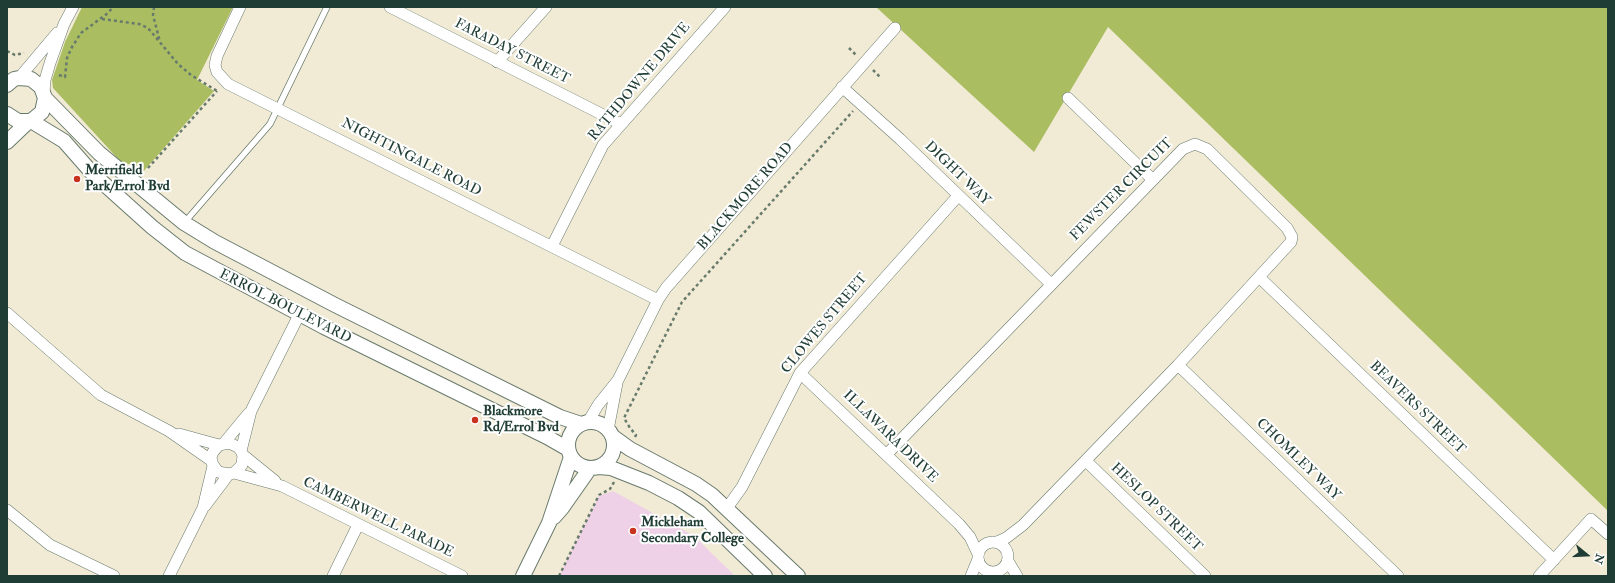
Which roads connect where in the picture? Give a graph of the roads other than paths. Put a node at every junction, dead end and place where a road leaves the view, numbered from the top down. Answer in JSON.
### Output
{"nodes":[{"id":1,"x":73,"y":7,"type":"edge"},
{"id":2,"x":240,"y":7,"type":"edge"},
{"id":3,"x":327,"y":7,"type":"edge"},
{"id":4,"x":390,"y":7,"type":"edge"},
{"id":5,"x":546,"y":7,"type":"edge"},
{"id":6,"x":725,"y":7,"type":"edge"},
{"id":7,"x":64,"y":24,"type":"junction"},
{"id":8,"x":895,"y":28,"type":"dead end"},
{"id":9,"x":497,"y":62,"type":"junction"},
{"id":10,"x":12,"y":80,"type":"edge"},
{"id":11,"x":842,"y":87,"type":"junction"},
{"id":12,"x":45,"y":95,"type":"junction"},
{"id":13,"x":1068,"y":98,"type":"dead end"},
{"id":14,"x":278,"y":108,"type":"junction"},
{"id":15,"x":7,"y":114,"type":"edge"},
{"id":16,"x":30,"y":121,"type":"junction"},
{"id":17,"x":621,"y":124,"type":"junction"},
{"id":18,"x":7,"y":142,"type":"edge"},
{"id":19,"x":1152,"y":179,"type":"junction"},
{"id":20,"x":958,"y":196,"type":"junction"},
{"id":21,"x":184,"y":223,"type":"junction"},
{"id":22,"x":552,"y":246,"type":"junction"},
{"id":23,"x":1259,"y":277,"type":"junction"},
{"id":24,"x":1051,"y":284,"type":"junction"},
{"id":25,"x":658,"y":300,"type":"junction"},
{"id":26,"x":7,"y":313,"type":"edge"},
{"id":27,"x":299,"y":314,"type":"junction"},
{"id":28,"x":1178,"y":365,"type":"junction"},
{"id":29,"x":800,"y":373,"type":"junction"},
{"id":30,"x":618,"y":380,"type":"junction"},
{"id":31,"x":251,"y":411,"type":"junction"},
{"id":32,"x":585,"y":423,"type":"junction"},
{"id":33,"x":169,"y":431,"type":"junction"},
{"id":34,"x":610,"y":433,"type":"junction"},
{"id":35,"x":222,"y":444,"type":"junction"},
{"id":36,"x":242,"y":453,"type":"junction"},
{"id":37,"x":570,"y":453,"type":"junction"},
{"id":38,"x":886,"y":454,"type":"junction"},
{"id":39,"x":1086,"y":461,"type":"junction"},
{"id":40,"x":213,"y":464,"type":"junction"},
{"id":41,"x":594,"y":468,"type":"junction"},
{"id":42,"x":232,"y":474,"type":"junction"},
{"id":43,"x":282,"y":486,"type":"junction"},
{"id":44,"x":203,"y":508,"type":"junction"},
{"id":45,"x":727,"y":508,"type":"junction"},
{"id":46,"x":7,"y":510,"type":"edge"},
{"id":47,"x":548,"y":523,"type":"junction"},
{"id":48,"x":959,"y":524,"type":"junction"},
{"id":49,"x":358,"y":525,"type":"junction"},
{"id":50,"x":1023,"y":525,"type":"junction"},
{"id":51,"x":1608,"y":534,"type":"edge"},
{"id":52,"x":994,"y":542,"type":"junction"},
{"id":53,"x":978,"y":557,"type":"junction"},
{"id":54,"x":1008,"y":558,"type":"junction"},
{"id":55,"x":1554,"y":560,"type":"junction"},
{"id":56,"x":995,"y":572,"type":"junction"},
{"id":57,"x":114,"y":576,"type":"edge"},
{"id":58,"x":169,"y":576,"type":"edge"},
{"id":59,"x":333,"y":576,"type":"edge"},
{"id":60,"x":462,"y":576,"type":"edge"},
{"id":61,"x":523,"y":576,"type":"edge"},
{"id":62,"x":765,"y":576,"type":"edge"},
{"id":63,"x":798,"y":576,"type":"edge"},
{"id":64,"x":971,"y":576,"type":"edge"},
{"id":65,"x":981,"y":576,"type":"edge"},
{"id":66,"x":1010,"y":576,"type":"edge"},
{"id":67,"x":1017,"y":576,"type":"edge"},
{"id":68,"x":1205,"y":576,"type":"edge"},
{"id":69,"x":1398,"y":576,"type":"edge"},
{"id":70,"x":1539,"y":576,"type":"edge"}],
"edges":[{"from":1,"to":7,"type":"street"},
{"from":2,"to":14,"type":"street","name":"NIGHTINGALE ROAD"},
{"from":3,"to":14,"type":"lane"},
{"from":4,"to":9,"type":"street","name":"FARADAY STREET"},
{"from":5,"to":9,"type":"street"},
{"from":6,"to":17,"type":"street","name":"RATHDOWNE DRIVE"},
{"from":7,"to":10,"type":"street"},
{"from":7,"to":12,"type":"street"},
{"from":8,"to":11,"type":"street","name":"BLACKMORE ROAD"},
{"from":9,"to":17,"type":"street","name":"FARADAY STREET"},
{"from":10,"to":12,"type":"street","name":"ERROL BOULEVARD"},
{"from":11,"to":20,"type":"street","name":"DIGHT WAY"},
{"from":11,"to":25,"type":"street","name":"BLACKMORE ROAD"},
{"from":12,"to":16,"type":"street"},
{"from":12,"to":21,"type":"street","name":"ERROL BOULEVARD"},
{"from":13,"to":19,"type":"street"},
{"from":14,"to":21,"type":"lane"},
{"from":14,"to":22,"type":"street","name":"NIGHTINGALE ROAD"},
{"from":15,"to":16,"type":"street","name":"ERROL BOULEVARD"},
{"from":16,"to":18,"type":"street"},
{"from":16,"to":27,"type":"street","name":"ERROL BOULEVARD"},
{"from":17,"to":22,"type":"street","name":"RATHDOWNE DRIVE"},
{"from":19,"to":23,"type":"street","name":"FEWSTER CIRCUIT"},
{"from":19,"to":24,"type":"street","name":"FEWSTER CIRCUIT"},
{"from":20,"to":24,"type":"street","name":"DIGHT WAY"},
{"from":20,"to":29,"type":"street","name":"CLOWES STREET"},
{"from":21,"to":32,"type":"street","name":"ERROL BOULEVARD"},
{"from":22,"to":25,"type":"street","name":"NIGHTINGALE ROAD"},
{"from":23,"to":28,"type":"street","name":"FEWSTER CIRCUIT"},
{"from":23,"to":55,"type":"street","name":"BEAVERS STREET"},
{"from":24,"to":38,"type":"street","name":"FEWSTER CIRCUIT"},
{"from":25,"to":30,"type":"street","name":"BLACKMORE ROAD"},
{"from":26,"to":33,"type":"street"},
{"from":27,"to":31,"type":"street"},
{"from":27,"to":37,"type":"street","name":"ERROL BOULEVARD"},
{"from":28,"to":39,"type":"street","name":"FEWSTER CIRCUIT"},
{"from":28,"to":69,"type":"street","name":"CHOMLEY WAY"},
{"from":29,"to":38,"type":"street","name":"ILLAWARA DRIVE"},
{"from":29,"to":45,"type":"street","name":"CLOWES STREET"},
{"from":30,"to":32,"type":"street","name":"BLACKMORE ROAD"},
{"from":30,"to":34,"type":"street","name":"BLACKMORE ROAD"},
{"from":31,"to":35,"type":"street"},
{"from":31,"to":36,"type":"street"},
{"from":32,"to":34,"type":"street"},
{"from":32,"to":37,"type":"street"},
{"from":33,"to":35,"type":"street"},
{"from":33,"to":40,"type":"street"},
{"from":34,"to":41,"type":"street"},
{"from":34,"to":45,"type":"street"},
{"from":35,"to":36,"type":"street"},
{"from":35,"to":40,"type":"street"},
{"from":36,"to":42,"type":"street"},
{"from":36,"to":43,"type":"street","name":"CAMBERWELL PARADE"},
{"from":37,"to":41,"type":"street"},
{"from":37,"to":47,"type":"street"},
{"from":38,"to":48,"type":"street","name":"ILLAWARA DRIVE"},
{"from":39,"to":50,"type":"street","name":"FEWSTER CIRCUIT"},
{"from":39,"to":68,"type":"street","name":"HESLOP STREET"},
{"from":40,"to":42,"type":"street"},
{"from":40,"to":44,"type":"street"},
{"from":41,"to":47,"type":"street"},
{"from":41,"to":62,"type":"street"},
{"from":42,"to":43,"type":"street","name":"CAMBERWELL PARADE"},
{"from":42,"to":44,"type":"street"},
{"from":43,"to":49,"type":"street","name":"CAMBERWELL PARADE"},
{"from":44,"to":58,"type":"street"},
{"from":45,"to":63,"type":"street"},
{"from":46,"to":57,"type":"street"},
{"from":47,"to":61,"type":"street"},
{"from":48,"to":52,"type":"street","name":"ILLAWARA DRIVE"},
{"from":48,"to":53,"type":"street","name":"ILLAWARA DRIVE"},
{"from":49,"to":59,"type":"street"},
{"from":49,"to":60,"type":"street","name":"CAMBERWELL PARADE"},
{"from":50,"to":52,"type":"street","name":"FEWSTER CIRCUIT"},
{"from":50,"to":54,"type":"street","name":"FEWSTER CIRCUIT"},
{"from":51,"to":55,"type":"street"},
{"from":52,"to":53,"type":"street"},
{"from":52,"to":54,"type":"street"},
{"from":53,"to":56,"type":"street"},
{"from":53,"to":64,"type":"street"},
{"from":54,"to":56,"type":"street"},
{"from":54,"to":67,"type":"street"},
{"from":55,"to":70,"type":"street"},
{"from":56,"to":65,"type":"street"},
{"from":56,"to":66,"type":"street"}]}
